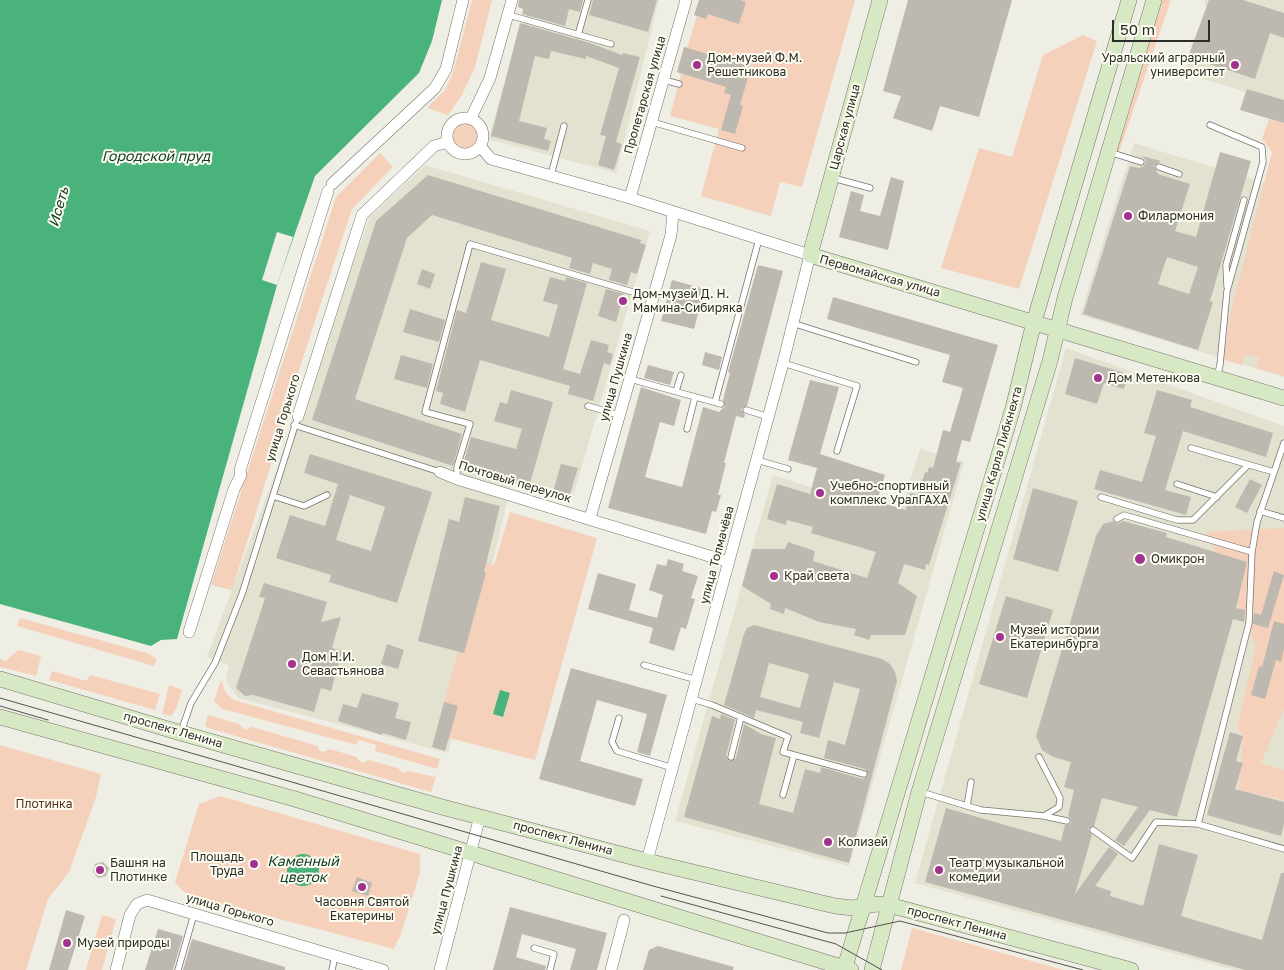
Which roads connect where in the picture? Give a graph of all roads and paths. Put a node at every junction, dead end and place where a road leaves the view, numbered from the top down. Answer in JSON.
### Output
{"nodes":[{"id":1,"x":463,"y":0,"type":"edge"},
{"id":2,"x":512,"y":0,"type":"edge"},
{"id":3,"x":588,"y":0,"type":"edge"},
{"id":4,"x":686,"y":0,"type":"edge"},
{"id":5,"x":880,"y":0,"type":"edge"},
{"id":6,"x":1129,"y":0,"type":"edge"},
{"id":7,"x":1154,"y":0,"type":"edge"},
{"id":8,"x":509,"y":15,"type":"junction"},
{"id":9,"x":578,"y":35,"type":"junction"},
{"id":10,"x":611,"y":44,"type":"dead end"},
{"id":11,"x":664,"y":80,"type":"junction"},
{"id":12,"x":679,"y":84,"type":"dead end"},
{"id":13,"x":471,"y":118,"type":"junction"},
{"id":14,"x":652,"y":122,"type":"junction"},
{"id":15,"x":1210,"y":125,"type":"dead end"},
{"id":16,"x":564,"y":126,"type":"dead end"},
{"id":17,"x":448,"y":142,"type":"junction"},
{"id":18,"x":480,"y":146,"type":"junction"},
{"id":19,"x":742,"y":148,"type":"dead end"},
{"id":20,"x":1108,"y":152,"type":"junction"},
{"id":21,"x":1141,"y":162,"type":"dead end"},
{"id":22,"x":1159,"y":167,"type":"dead end"},
{"id":23,"x":1179,"y":174,"type":"dead end"},
{"id":24,"x":551,"y":175,"type":"junction"},
{"id":25,"x":831,"y":177,"type":"junction"},
{"id":26,"x":870,"y":188,"type":"dead end"},
{"id":27,"x":630,"y":198,"type":"junction"},
{"id":28,"x":1244,"y":200,"type":"dead end"},
{"id":29,"x":673,"y":213,"type":"junction"},
{"id":30,"x":759,"y":239,"type":"junction"},
{"id":31,"x":810,"y":255,"type":"junction"},
{"id":32,"x":1227,"y":291,"type":"junction"},
{"id":33,"x":653,"y":298,"type":"junction"},
{"id":34,"x":1034,"y":322,"type":"junction"},
{"id":35,"x":792,"y":323,"type":"junction"},
{"id":36,"x":1058,"y":329,"type":"junction"},
{"id":37,"x":916,"y":362,"type":"dead end"},
{"id":38,"x":783,"y":363,"type":"junction"},
{"id":39,"x":681,"y":375,"type":"dead end"},
{"id":40,"x":1216,"y":377,"type":"junction"},
{"id":41,"x":630,"y":380,"type":"junction"},
{"id":42,"x":676,"y":391,"type":"junction"},
{"id":43,"x":695,"y":397,"type":"junction"},
{"id":44,"x":1284,"y":398,"type":"edge"},
{"id":45,"x":715,"y":402,"type":"junction"},
{"id":46,"x":722,"y":404,"type":"dead end"},
{"id":47,"x":588,"y":406,"type":"dead end"},
{"id":48,"x":746,"y":410,"type":"dead end"},
{"id":49,"x":620,"y":416,"type":"junction"},
{"id":50,"x":769,"y":417,"type":"junction"},
{"id":51,"x":296,"y":421,"type":"junction"},
{"id":52,"x":687,"y":429,"type":"dead end"},
{"id":53,"x":1284,"y":442,"type":"edge"},
{"id":54,"x":1191,"y":448,"type":"dead end"},
{"id":55,"x":837,"y":451,"type":"dead end"},
{"id":56,"x":757,"y":460,"type":"junction"},
{"id":57,"x":1248,"y":465,"type":"junction"},
{"id":58,"x":788,"y":470,"type":"dead end"},
{"id":59,"x":440,"y":472,"type":"joint"},
{"id":60,"x":1274,"y":472,"type":"junction"},
{"id":61,"x":457,"y":479,"type":"junction"},
{"id":62,"x":1177,"y":484,"type":"dead end"},
{"id":63,"x":327,"y":495,"type":"dead end"},
{"id":64,"x":273,"y":496,"type":"junction"},
{"id":65,"x":1101,"y":497,"type":"dead end"},
{"id":66,"x":1218,"y":498,"type":"junction"},
{"id":67,"x":1260,"y":511,"type":"junction"},
{"id":68,"x":590,"y":518,"type":"junction"},
{"id":69,"x":1284,"y":518,"type":"edge"},
{"id":70,"x":1117,"y":519,"type":"dead end"},
{"id":71,"x":1252,"y":552,"type":"junction"},
{"id":72,"x":729,"y":562,"type":"junction"},
{"id":73,"x":190,"y":632,"type":"dead end"},
{"id":74,"x":644,"y":665,"type":"dead end"},
{"id":75,"x":0,"y":679,"type":"edge"},
{"id":76,"x":697,"y":680,"type":"junction"},
{"id":77,"x":692,"y":699,"type":"junction"},
{"id":78,"x":0,"y":717,"type":"edge"},
{"id":79,"x":741,"y":717,"type":"junction"},
{"id":80,"x":619,"y":718,"type":"dead end"},
{"id":81,"x":181,"y":733,"type":"junction"},
{"id":82,"x":794,"y":755,"type":"junction"},
{"id":83,"x":730,"y":756,"type":"dead end"},
{"id":84,"x":1039,"y":758,"type":"dead end"},
{"id":85,"x":673,"y":768,"type":"junction"},
{"id":86,"x":864,"y":774,"type":"dead end"},
{"id":87,"x":971,"y":782,"type":"dead end"},
{"id":88,"x":919,"y":792,"type":"junction"},
{"id":89,"x":783,"y":796,"type":"dead end"},
{"id":90,"x":967,"y":806,"type":"junction"},
{"id":91,"x":480,"y":816,"type":"junction"},
{"id":92,"x":1044,"y":816,"type":"junction"},
{"id":93,"x":1066,"y":822,"type":"dead end"},
{"id":94,"x":1198,"y":824,"type":"junction"},
{"id":95,"x":1093,"y":830,"type":"dead end"},
{"id":96,"x":1284,"y":849,"type":"edge"},
{"id":97,"x":471,"y":854,"type":"junction"},
{"id":98,"x":647,"y":861,"type":"junction"},
{"id":99,"x":890,"y":905,"type":"junction"},
{"id":100,"x":863,"y":906,"type":"junction"},
{"id":101,"x":194,"y":914,"type":"junction"},
{"id":102,"x":624,"y":920,"type":"dead end"},
{"id":103,"x":534,"y":948,"type":"dead end"},
{"id":104,"x":336,"y":956,"type":"junction"},
{"id":105,"x":846,"y":969,"type":"edge"},
{"id":106,"x":116,"y":970,"type":"edge"},
{"id":107,"x":178,"y":970,"type":"edge"},
{"id":108,"x":332,"y":970,"type":"edge"},
{"id":109,"x":383,"y":970,"type":"edge"},
{"id":110,"x":440,"y":970,"type":"edge"},
{"id":111,"x":550,"y":970,"type":"edge"},
{"id":112,"x":611,"y":970,"type":"edge"},
{"id":113,"x":872,"y":970,"type":"edge"},
{"id":114,"x":1131,"y":970,"type":"edge"}],
"edges":[{"from":1,"to":73,"type":"street"},
{"from":2,"to":8,"type":"street"},
{"from":3,"to":9,"type":"lane"},
{"from":4,"to":11,"type":"street","name":"Пролетарская улица"},
{"from":5,"to":25,"type":"main road","name":"Царская улица"},
{"from":6,"to":34,"type":"main road","name":"улица Карла Либкнехта"},
{"from":7,"to":20,"type":"main road","name":"улица Карла Либкнехта"},
{"from":8,"to":9,"type":"lane"},
{"from":8,"to":13,"type":"street"},
{"from":9,"to":10,"type":"lane"},
{"from":11,"to":12,"type":"lane"},
{"from":11,"to":14,"type":"street","name":"Пролетарская улица"},
{"from":13,"to":17,"type":"street"},
{"from":13,"to":18,"type":"street"},
{"from":14,"to":19,"type":"lane"},
{"from":14,"to":27,"type":"street","name":"Пролетарская улица"},
{"from":15,"to":32,"type":"lane"},
{"from":16,"to":24,"type":"lane"},
{"from":17,"to":18,"type":"street"},
{"from":17,"to":51,"type":"street","name":"улица Горького"},
{"from":18,"to":24,"type":"street","name":"Первомайская улица"},
{"from":20,"to":21,"type":"lane"},
{"from":20,"to":36,"type":"main road","name":"улица Карла Либкнехта"},
{"from":22,"to":23,"type":"lane"},
{"from":24,"to":27,"type":"street","name":"Первомайская улица"},
{"from":25,"to":26,"type":"lane"},
{"from":25,"to":31,"type":"main road","name":"Царская улица"},
{"from":27,"to":29,"type":"street","name":"Первомайская улица"},
{"from":28,"to":32,"type":"lane"},
{"from":29,"to":30,"type":"street","name":"Первомайская улица"},
{"from":29,"to":33,"type":"street","name":"улица Пушкина"},
{"from":30,"to":31,"type":"street","name":"Первомайская улица"},
{"from":30,"to":45,"type":"lane"},
{"from":31,"to":34,"type":"main road","name":"Первомайская улица"},
{"from":31,"to":35,"type":"street","name":"улица Толмачёва"},
{"from":32,"to":40,"type":"lane"},
{"from":33,"to":41,"type":"street","name":"улица Пушкина"},
{"from":33,"to":61,"type":"lane"},
{"from":34,"to":36,"type":"main road","name":"Первомайская улица"},
{"from":34,"to":100,"type":"main road","name":"улица Карла Либкнехта"},
{"from":35,"to":37,"type":"lane"},
{"from":35,"to":38,"type":"street","name":"улица Толмачёва"},
{"from":36,"to":40,"type":"main road","name":"Первомайская улица"},
{"from":36,"to":88,"type":"main road","name":"улица Карла Либкнехта"},
{"from":38,"to":50,"type":"street","name":"улица Толмачёва"},
{"from":38,"to":55,"type":"lane"},
{"from":39,"to":42,"type":"lane"},
{"from":40,"to":44,"type":"main road","name":"Первомайская улица"},
{"from":41,"to":42,"type":"lane"},
{"from":41,"to":49,"type":"street","name":"улица Пушкина"},
{"from":42,"to":43,"type":"lane"},
{"from":43,"to":45,"type":"lane"},
{"from":43,"to":52,"type":"lane"},
{"from":45,"to":46,"type":"lane"},
{"from":47,"to":49,"type":"lane"},
{"from":48,"to":50,"type":"lane"},
{"from":49,"to":68,"type":"street","name":"улица Пушкина"},
{"from":50,"to":56,"type":"street","name":"улица Толмачёва"},
{"from":51,"to":59,"type":"lane","name":"Почтовый переулок"},
{"from":51,"to":64,"type":"lane","name":"улица Горького"},
{"from":53,"to":60,"type":"lane"},
{"from":54,"to":57,"type":"lane"},
{"from":56,"to":58,"type":"lane"},
{"from":56,"to":72,"type":"street","name":"улица Толмачёва"},
{"from":57,"to":60,"type":"lane"},
{"from":57,"to":66,"type":"lane"},
{"from":59,"to":61,"type":"street","name":"Почтовый переулок"},
{"from":60,"to":67,"type":"lane"},
{"from":61,"to":68,"type":"street","name":"Почтовый переулок"},
{"from":62,"to":66,"type":"lane"},
{"from":63,"to":64,"type":"lane"},
{"from":64,"to":81,"type":"lane","name":"улица Горького"},
{"from":65,"to":66,"type":"lane"},
{"from":67,"to":69,"type":"lane"},
{"from":67,"to":71,"type":"lane"},
{"from":68,"to":72,"type":"street","name":"Почтовый переулок"},
{"from":70,"to":71,"type":"lane"},
{"from":71,"to":94,"type":"lane"},
{"from":72,"to":76,"type":"street","name":"улица Толмачёва"},
{"from":74,"to":76,"type":"lane"},
{"from":75,"to":81,"type":"main road","name":"проспект Ленина"},
{"from":76,"to":77,"type":"street","name":"улица Толмачёва"},
{"from":77,"to":79,"type":"lane"},
{"from":77,"to":85,"type":"street","name":"улица Толмачёва"},
{"from":78,"to":97,"type":"main road"},
{"from":79,"to":82,"type":"lane"},
{"from":79,"to":83,"type":"lane"},
{"from":80,"to":85,"type":"lane"},
{"from":81,"to":91,"type":"main road","name":"проспект Ленина"},
{"from":82,"to":86,"type":"lane"},
{"from":82,"to":89,"type":"lane"},
{"from":84,"to":92,"type":"lane"},
{"from":85,"to":98,"type":"street","name":"улица Толмачёва"},
{"from":87,"to":90,"type":"lane"},
{"from":88,"to":90,"type":"lane"},
{"from":88,"to":99,"type":"main road","name":"улица Карла Либкнехта"},
{"from":90,"to":92,"type":"lane"},
{"from":91,"to":97,"type":"street","name":"улица Пушкина"},
{"from":91,"to":98,"type":"main road","name":"проспект Ленина"},
{"from":92,"to":93,"type":"lane"},
{"from":94,"to":95,"type":"lane"},
{"from":94,"to":96,"type":"lane"},
{"from":97,"to":105,"type":"main road"},
{"from":97,"to":110,"type":"street","name":"улица Пушкина"},
{"from":98,"to":100,"type":"main road","name":"проспект Ленина"},
{"from":99,"to":100,"type":"main road","name":"проспект Ленина"},
{"from":99,"to":113,"type":"main road","name":"улица Карла Либкнехта"},
{"from":99,"to":114,"type":"main road","name":"проспект Ленина"},
{"from":100,"to":105,"type":"main road","name":"улица Карла Либкнехта"},
{"from":101,"to":104,"type":"street","name":"улица Горького"},
{"from":101,"to":106,"type":"street","name":"улица Горького"},
{"from":101,"to":107,"type":"lane"},
{"from":102,"to":112,"type":"street"},
{"from":103,"to":111,"type":"lane"},
{"from":104,"to":108,"type":"lane"},
{"from":104,"to":109,"type":"street","name":"улица Горького"}]}
